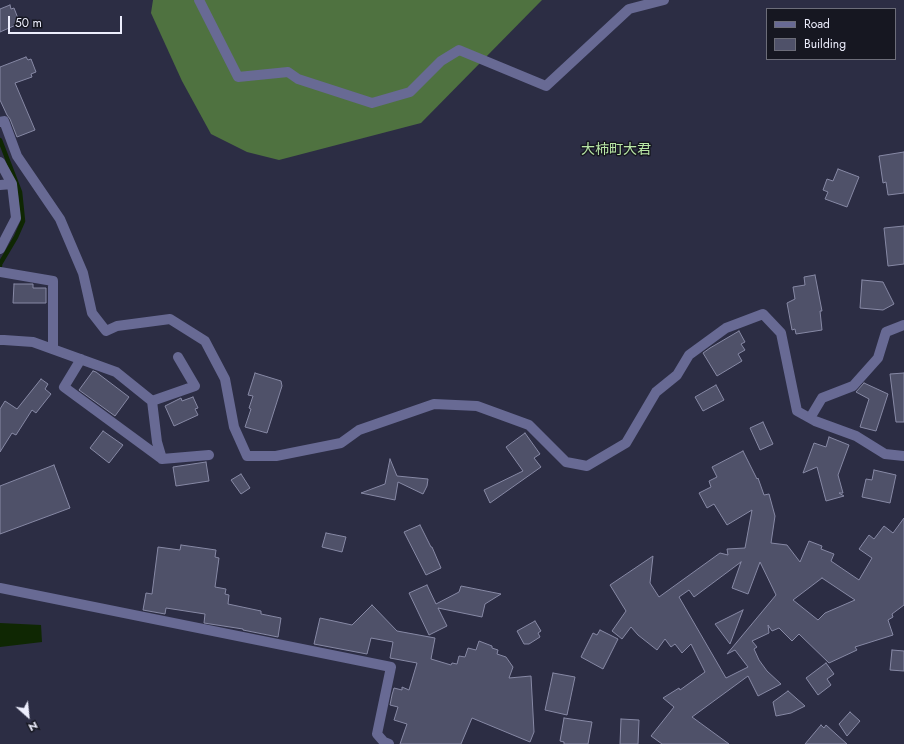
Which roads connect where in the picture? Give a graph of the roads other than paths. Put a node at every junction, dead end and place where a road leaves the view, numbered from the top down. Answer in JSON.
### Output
{"nodes":[{"id":1,"x":199,"y":0,"type":"edge"},
{"id":2,"x":664,"y":0,"type":"edge"},
{"id":3,"x":2,"y":122,"type":"edge"},
{"id":4,"x":0,"y":162,"type":"edge"},
{"id":5,"x":12,"y":184,"type":"junction"},
{"id":6,"x":0,"y":185,"type":"edge"},
{"id":7,"x":4,"y":229,"type":"edge"},
{"id":8,"x":0,"y":249,"type":"edge"},
{"id":9,"x":3,"y":272,"type":"edge"},
{"id":10,"x":904,"y":325,"type":"edge"},
{"id":11,"x":2,"y":340,"type":"edge"},
{"id":12,"x":53,"y":349,"type":"junction"},
{"id":13,"x":178,"y":357,"type":"dead end"},
{"id":14,"x":81,"y":359,"type":"junction"},
{"id":15,"x":152,"y":401,"type":"junction"},
{"id":16,"x":810,"y":418,"type":"junction"},
{"id":17,"x":209,"y":455,"type":"dead end"},
{"id":18,"x":904,"y":456,"type":"edge"},
{"id":19,"x":162,"y":459,"type":"junction"},
{"id":20,"x":0,"y":588,"type":"edge"},
{"id":21,"x":386,"y":743,"type":"edge"}],
"edges":[{"from":1,"to":2,"type":"street"},
{"from":3,"to":16,"type":"street"},
{"from":4,"to":5,"type":"street"},
{"from":5,"to":6,"type":"street"},
{"from":5,"to":7,"type":"street"},
{"from":7,"to":8,"type":"street"},
{"from":9,"to":12,"type":"street"},
{"from":10,"to":16,"type":"street"},
{"from":11,"to":12,"type":"street"},
{"from":12,"to":14,"type":"street"},
{"from":13,"to":15,"type":"street"},
{"from":14,"to":15,"type":"street"},
{"from":14,"to":19,"type":"street"},
{"from":15,"to":19,"type":"street"},
{"from":16,"to":18,"type":"street"},
{"from":17,"to":19,"type":"street"},
{"from":20,"to":21,"type":"street"}]}
